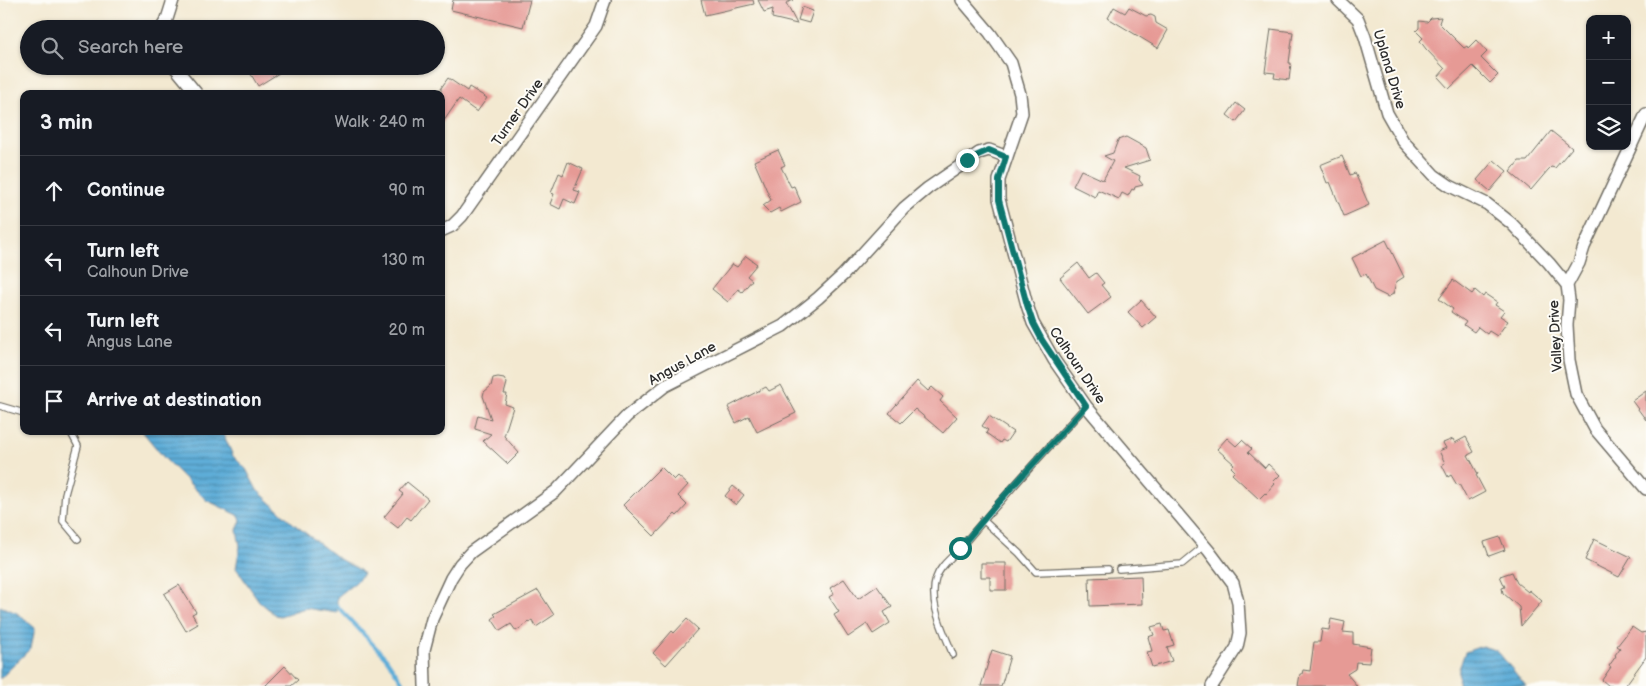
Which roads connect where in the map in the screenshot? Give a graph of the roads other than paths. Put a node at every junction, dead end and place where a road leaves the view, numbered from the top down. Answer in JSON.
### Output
{"nodes":[{"id":1,"x":173,"y":0,"type":"edge"},
{"id":2,"x":605,"y":0,"type":"edge"},
{"id":3,"x":962,"y":0,"type":"edge"},
{"id":4,"x":1338,"y":0,"type":"edge"},
{"id":5,"x":165,"y":20,"type":"edge"},
{"id":6,"x":181,"y":75,"type":"edge"},
{"id":7,"x":194,"y":90,"type":"edge"},
{"id":8,"x":1646,"y":114,"type":"edge"},
{"id":9,"x":1006,"y":157,"type":"junction"},
{"id":10,"x":445,"y":230,"type":"edge"},
{"id":11,"x":1568,"y":285,"type":"junction"},
{"id":12,"x":0,"y":406,"type":"edge"},
{"id":13,"x":1086,"y":406,"type":"junction"},
{"id":14,"x":20,"y":412,"type":"edge"},
{"id":15,"x":72,"y":435,"type":"edge"},
{"id":16,"x":1646,"y":489,"type":"edge"},
{"id":17,"x":984,"y":520,"type":"junction"},
{"id":18,"x":78,"y":539,"type":"dead end"},
{"id":19,"x":1204,"y":546,"type":"junction"},
{"id":20,"x":1108,"y":569,"type":"dead end"},
{"id":21,"x":1119,"y":569,"type":"dead end"},
{"id":22,"x":953,"y":655,"type":"dead end"},
{"id":23,"x":425,"y":686,"type":"edge"},
{"id":24,"x":1212,"y":686,"type":"edge"}],
"edges":[{"from":1,"to":5,"type":"street"},
{"from":2,"to":10,"type":"street","name":"Turner Drive"},
{"from":3,"to":9,"type":"street","name":"Calhoun Drive"},
{"from":4,"to":11,"type":"street","name":"Upland Drive"},
{"from":6,"to":7,"type":"street"},
{"from":8,"to":11,"type":"street","name":"Valley Drive"},
{"from":9,"to":13,"type":"street","name":"Calhoun Drive"},
{"from":9,"to":23,"type":"street","name":"Angus Lane"},
{"from":11,"to":16,"type":"street","name":"Valley Drive"},
{"from":12,"to":14,"type":"lane"},
{"from":13,"to":17,"type":"lane"},
{"from":13,"to":19,"type":"street","name":"Calhoun Drive"},
{"from":15,"to":18,"type":"lane"},
{"from":17,"to":20,"type":"lane"},
{"from":17,"to":22,"type":"lane"},
{"from":19,"to":21,"type":"lane"},
{"from":19,"to":24,"type":"street","name":"Calhoun Drive"}]}
